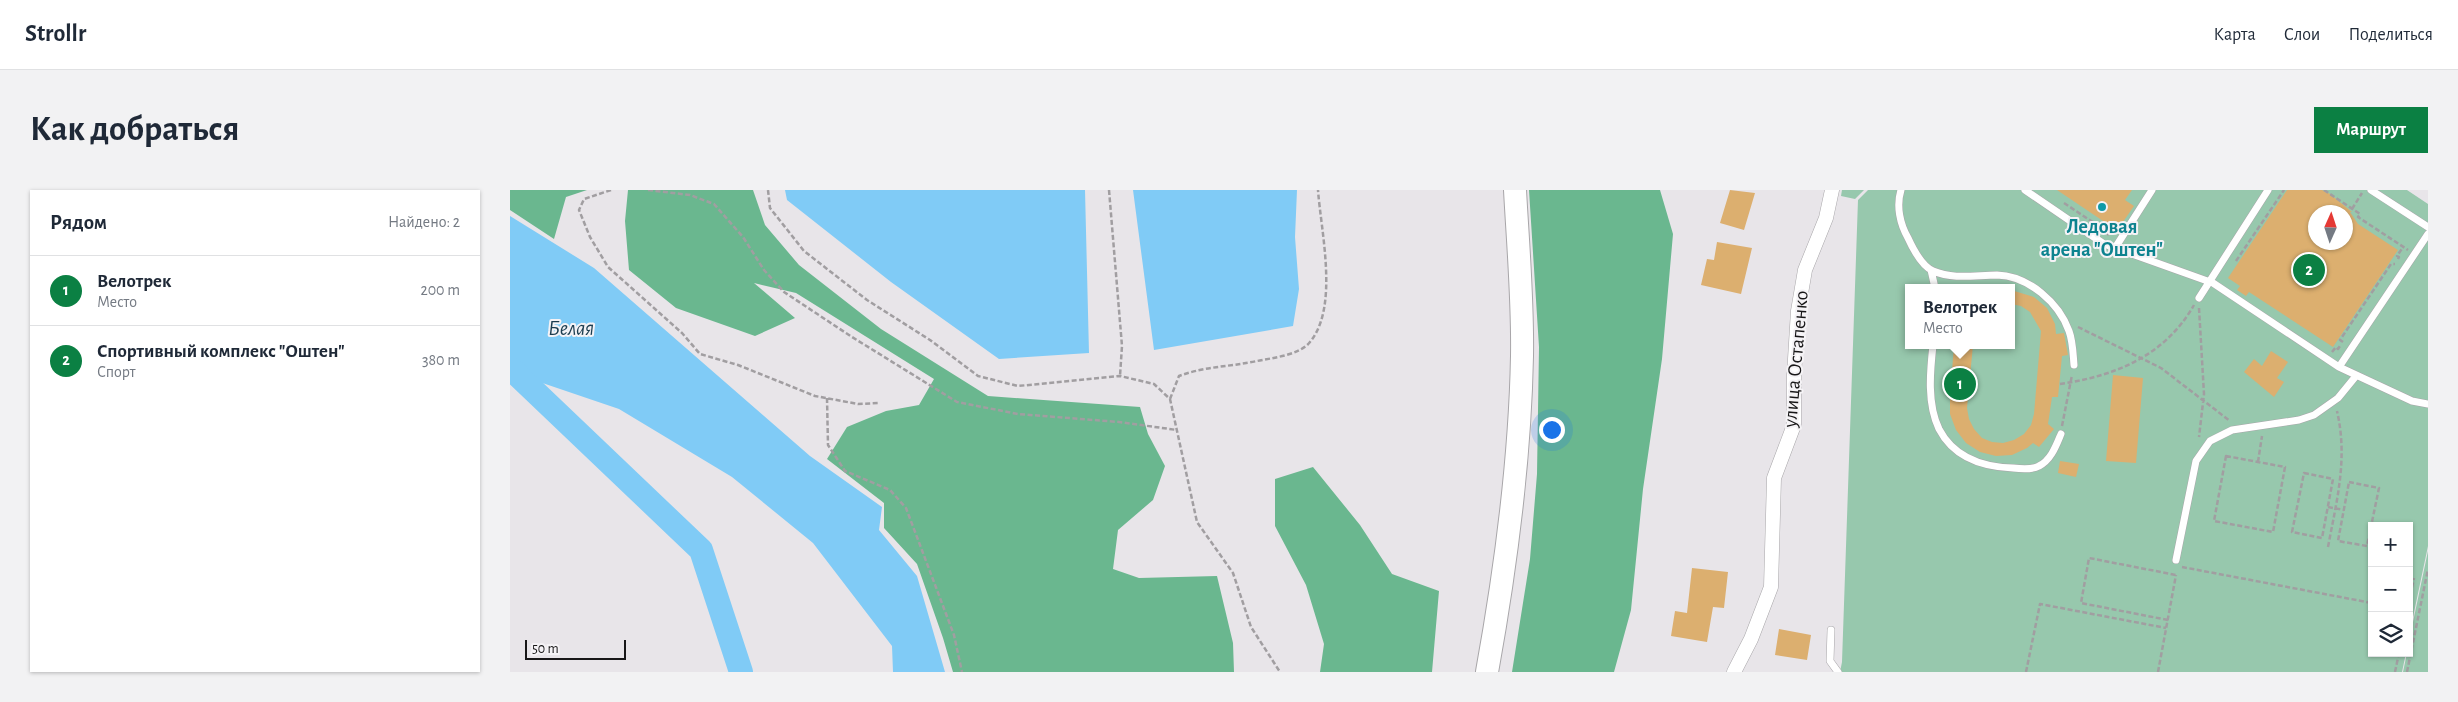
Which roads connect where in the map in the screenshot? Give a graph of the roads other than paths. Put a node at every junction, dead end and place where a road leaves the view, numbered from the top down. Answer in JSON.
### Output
{"nodes":[{"id":1,"x":1516,"y":190,"type":"edge"},
{"id":2,"x":1832,"y":190,"type":"edge"},
{"id":3,"x":1901,"y":190,"type":"edge"},
{"id":4,"x":2025,"y":190,"type":"edge"},
{"id":5,"x":2152,"y":190,"type":"edge"},
{"id":6,"x":2268,"y":190,"type":"edge"},
{"id":7,"x":2370,"y":190,"type":"edge"},
{"id":8,"x":2428,"y":227,"type":"edge"},
{"id":9,"x":2428,"y":234,"type":"edge"},
{"id":10,"x":2115,"y":248,"type":"junction"},
{"id":11,"x":1931,"y":270,"type":"junction"},
{"id":12,"x":2208,"y":281,"type":"junction"},
{"id":13,"x":1934,"y":284,"type":"edge"},
{"id":14,"x":2199,"y":298,"type":"road end"},
{"id":15,"x":1933,"y":349,"type":"edge"},
{"id":16,"x":2074,"y":365,"type":"road end"},
{"id":17,"x":2340,"y":367,"type":"junction"},
{"id":18,"x":2356,"y":376,"type":"junction"},
{"id":19,"x":2428,"y":404,"type":"edge"},
{"id":20,"x":2061,"y":434,"type":"road end"},
{"id":21,"x":2177,"y":563,"type":"road end"},
{"id":22,"x":1831,"y":630,"type":"dead end"},
{"id":23,"x":1487,"y":672,"type":"edge"},
{"id":24,"x":1734,"y":672,"type":"edge"},
{"id":25,"x":1838,"y":672,"type":"edge"}],
"edges":[{"from":1,"to":23,"type":"main road"},
{"from":2,"to":24,"type":"street","name":"улица Остапенко"},
{"from":3,"to":11,"type":"lane"},
{"from":4,"to":10,"type":"lane"},
{"from":5,"to":10,"type":"lane"},
{"from":6,"to":12,"type":"lane"},
{"from":7,"to":8,"type":"lane"},
{"from":9,"to":17,"type":"lane"},
{"from":10,"to":12,"type":"lane"},
{"from":11,"to":13,"type":"lane"},
{"from":11,"to":16,"type":"lane"},
{"from":12,"to":14,"type":"lane"},
{"from":12,"to":17,"type":"lane"},
{"from":15,"to":20,"type":"lane"},
{"from":17,"to":18,"type":"lane"},
{"from":18,"to":19,"type":"lane"},
{"from":18,"to":21,"type":"lane"},
{"from":22,"to":25,"type":"lane"}]}
